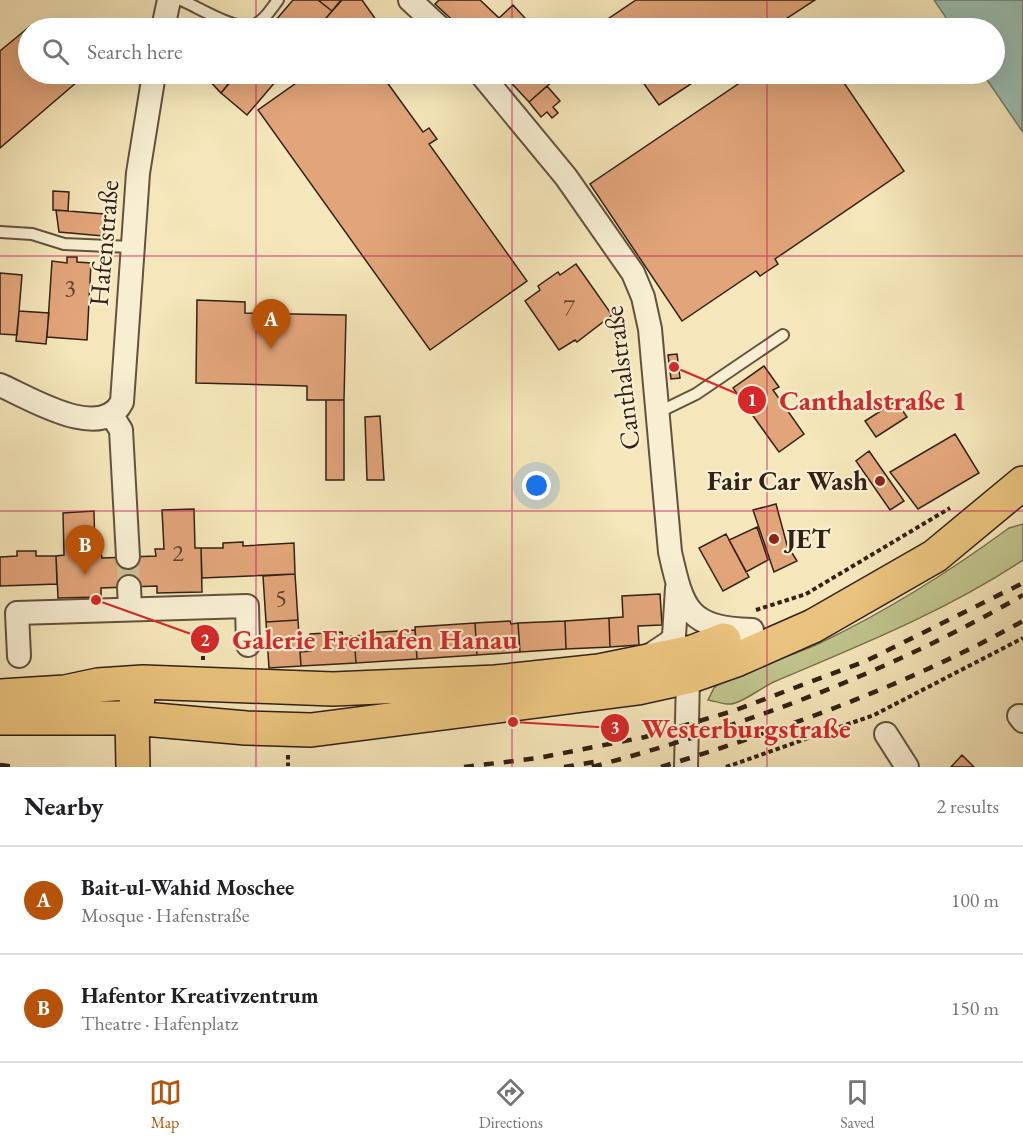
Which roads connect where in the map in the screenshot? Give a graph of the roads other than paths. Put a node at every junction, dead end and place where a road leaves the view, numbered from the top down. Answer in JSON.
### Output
{"nodes":[{"id":1,"x":169,"y":0,"type":"edge"},
{"id":2,"x":181,"y":0,"type":"edge"},
{"id":3,"x":278,"y":0,"type":"edge"},
{"id":4,"x":410,"y":0,"type":"edge"},
{"id":5,"x":165,"y":18,"type":"edge"},
{"id":6,"x":221,"y":18,"type":"edge"},
{"id":7,"x":263,"y":18,"type":"edge"},
{"id":8,"x":430,"y":18,"type":"edge"},
{"id":9,"x":152,"y":84,"type":"edge"},
{"id":10,"x":489,"y":84,"type":"edge"},
{"id":11,"x":0,"y":232,"type":"edge"},
{"id":12,"x":131,"y":247,"type":"junction"},
{"id":13,"x":783,"y":335,"type":"dead end"},
{"id":14,"x":0,"y":385,"type":"edge"},
{"id":15,"x":657,"y":413,"type":"junction"},
{"id":16,"x":111,"y":414,"type":"junction"},
{"id":17,"x":1019,"y":486,"type":"edge"},
{"id":18,"x":128,"y":557,"type":"tunnel mouth"},
{"id":19,"x":677,"y":584,"type":"junction"},
{"id":20,"x":752,"y":621,"type":"junction"},
{"id":21,"x":248,"y":645,"type":"dead end"},
{"id":22,"x":19,"y":656,"type":"dead end"},
{"id":23,"x":635,"y":664,"type":"junction"},
{"id":24,"x":690,"y":665,"type":"junction"},
{"id":25,"x":143,"y":682,"type":"junction"},
{"id":26,"x":0,"y":696,"type":"edge"},
{"id":27,"x":0,"y":718,"type":"edge"},
{"id":28,"x":141,"y":718,"type":"junction"},
{"id":29,"x":886,"y":734,"type":"dead end"},
{"id":30,"x":134,"y":767,"type":"edge"},
{"id":31,"x":150,"y":767,"type":"edge"},
{"id":32,"x":686,"y":767,"type":"edge"},
{"id":33,"x":907,"y":767,"type":"edge"}],
"edges":[{"from":1,"to":5,"type":"street"},
{"from":2,"to":6,"type":"lane"},
{"from":3,"to":7,"type":"lane"},
{"from":4,"to":8,"type":"street"},
{"from":9,"to":12,"type":"street","name":"Hafenstraße"},
{"from":10,"to":15,"type":"street","name":"Canthalstraße"},
{"from":11,"to":12,"type":"lane"},
{"from":12,"to":16,"type":"street","name":"Hafenstraße"},
{"from":13,"to":15,"type":"lane"},
{"from":14,"to":16,"type":"street"},
{"from":15,"to":19,"type":"street","name":"Canthalstraße"},
{"from":16,"to":18,"type":"street"},
{"from":17,"to":20,"type":"main road"},
{"from":17,"to":24,"type":"main road"},
{"from":19,"to":20,"type":"street","name":"Canthalstraße"},
{"from":19,"to":23,"type":"street","name":"Canthalstraße"},
{"from":20,"to":24,"type":"main road"},
{"from":21,"to":22,"type":"street"},
{"from":23,"to":24,"type":"main road"},
{"from":23,"to":25,"type":"main road"},
{"from":24,"to":28,"type":"main road"},
{"from":24,"to":32,"type":"street"},
{"from":25,"to":26,"type":"main road"},
{"from":25,"to":28,"type":"main road"},
{"from":27,"to":28,"type":"main road"},
{"from":28,"to":30,"type":"main road"},
{"from":28,"to":31,"type":"main road"},
{"from":29,"to":33,"type":"street"}]}
